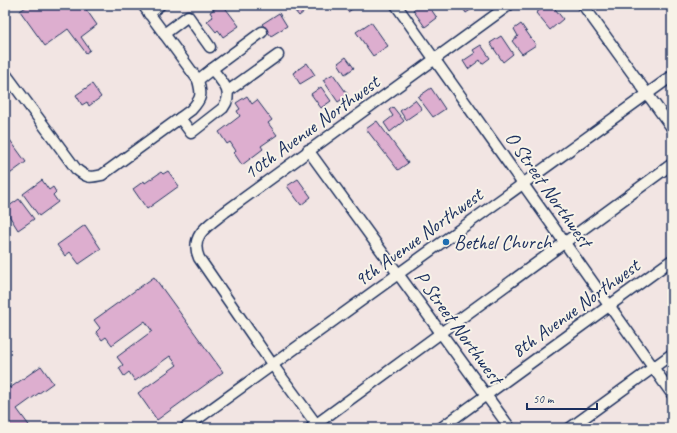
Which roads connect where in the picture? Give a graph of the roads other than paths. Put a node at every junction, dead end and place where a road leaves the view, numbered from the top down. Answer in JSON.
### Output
{"nodes":[{"id":1,"x":143,"y":5,"type":"edge"},
{"id":2,"x":160,"y":5,"type":"edge"},
{"id":3,"x":396,"y":5,"type":"edge"},
{"id":4,"x":509,"y":5,"type":"edge"},
{"id":5,"x":583,"y":5,"type":"edge"},
{"id":6,"x":149,"y":14,"type":"junction"},
{"id":7,"x":262,"y":32,"type":"dead end"},
{"id":8,"x":164,"y":34,"type":"junction"},
{"id":9,"x":210,"y":47,"type":"dead end"},
{"id":10,"x":278,"y":55,"type":"dead end"},
{"id":11,"x":435,"y":59,"type":"junction"},
{"id":12,"x":212,"y":69,"type":"junction"},
{"id":13,"x":5,"y":73,"type":"edge"},
{"id":14,"x":672,"y":76,"type":"edge"},
{"id":15,"x":198,"y":80,"type":"junction"},
{"id":16,"x":228,"y":91,"type":"junction"},
{"id":17,"x":647,"y":94,"type":"junction"},
{"id":18,"x":180,"y":118,"type":"junction"},
{"id":19,"x":672,"y":128,"type":"edge"},
{"id":20,"x":308,"y":150,"type":"junction"},
{"id":21,"x":672,"y":164,"type":"edge"},
{"id":22,"x":523,"y":184,"type":"junction"},
{"id":23,"x":565,"y":243,"type":"junction"},
{"id":24,"x":672,"y":260,"type":"edge"},
{"id":25,"x":398,"y":274,"type":"junction"},
{"id":26,"x":609,"y":305,"type":"junction"},
{"id":27,"x":441,"y":333,"type":"junction"},
{"id":28,"x":672,"y":354,"type":"edge"},
{"id":29,"x":272,"y":364,"type":"junction"},
{"id":30,"x":653,"y":368,"type":"junction"},
{"id":31,"x":672,"y":394,"type":"edge"},
{"id":32,"x":486,"y":395,"type":"junction"},
{"id":33,"x":315,"y":427,"type":"edge"},
{"id":34,"x":185,"y":428,"type":"edge"},
{"id":35,"x":441,"y":428,"type":"edge"},
{"id":36,"x":510,"y":428,"type":"edge"},
{"id":37,"x":570,"y":428,"type":"edge"}],
"edges":[{"from":1,"to":6,"type":"street"},
{"from":2,"to":6,"type":"street"},
{"from":3,"to":11,"type":"street","name":"O Street Northwest"},
{"from":4,"to":11,"type":"street","name":"10th Avenue Northwest"},
{"from":5,"to":17,"type":"street"},
{"from":6,"to":8,"type":"street"},
{"from":7,"to":12,"type":"street"},
{"from":8,"to":9,"type":"street"},
{"from":8,"to":15,"type":"street"},
{"from":10,"to":16,"type":"street"},
{"from":11,"to":20,"type":"street","name":"10th Avenue Northwest"},
{"from":11,"to":22,"type":"street","name":"O Street Northwest"},
{"from":12,"to":15,"type":"street"},
{"from":12,"to":16,"type":"street"},
{"from":13,"to":18,"type":"street"},
{"from":14,"to":17,"type":"street","name":"9th Avenue Northwest"},
{"from":15,"to":18,"type":"street"},
{"from":16,"to":18,"type":"street"},
{"from":17,"to":19,"type":"street"},
{"from":17,"to":22,"type":"street","name":"9th Avenue Northwest"},
{"from":20,"to":25,"type":"street","name":"P Street Northwest"},
{"from":20,"to":29,"type":"street","name":"10th Avenue Northwest"},
{"from":21,"to":23,"type":"street"},
{"from":22,"to":23,"type":"street","name":"O Street Northwest"},
{"from":22,"to":25,"type":"street","name":"9th Avenue Northwest"},
{"from":23,"to":26,"type":"street","name":"O Street Northwest"},
{"from":23,"to":27,"type":"street"},
{"from":24,"to":26,"type":"street","name":"8th Avenue Northwest"},
{"from":25,"to":27,"type":"street","name":"P Street Northwest"},
{"from":25,"to":29,"type":"street","name":"9th Avenue Northwest"},
{"from":26,"to":30,"type":"street","name":"O Street Northwest"},
{"from":26,"to":32,"type":"street","name":"8th Avenue Northwest"},
{"from":27,"to":32,"type":"street","name":"P Street Northwest"},
{"from":27,"to":33,"type":"street"},
{"from":28,"to":30,"type":"street"},
{"from":29,"to":33,"type":"street"},
{"from":29,"to":34,"type":"street","name":"9th Avenue Northwest"},
{"from":30,"to":31,"type":"street","name":"O Street Northwest"},
{"from":30,"to":37,"type":"street"},
{"from":32,"to":35,"type":"street","name":"8th Avenue Northwest"},
{"from":32,"to":36,"type":"street","name":"P Street Northwest"}]}
